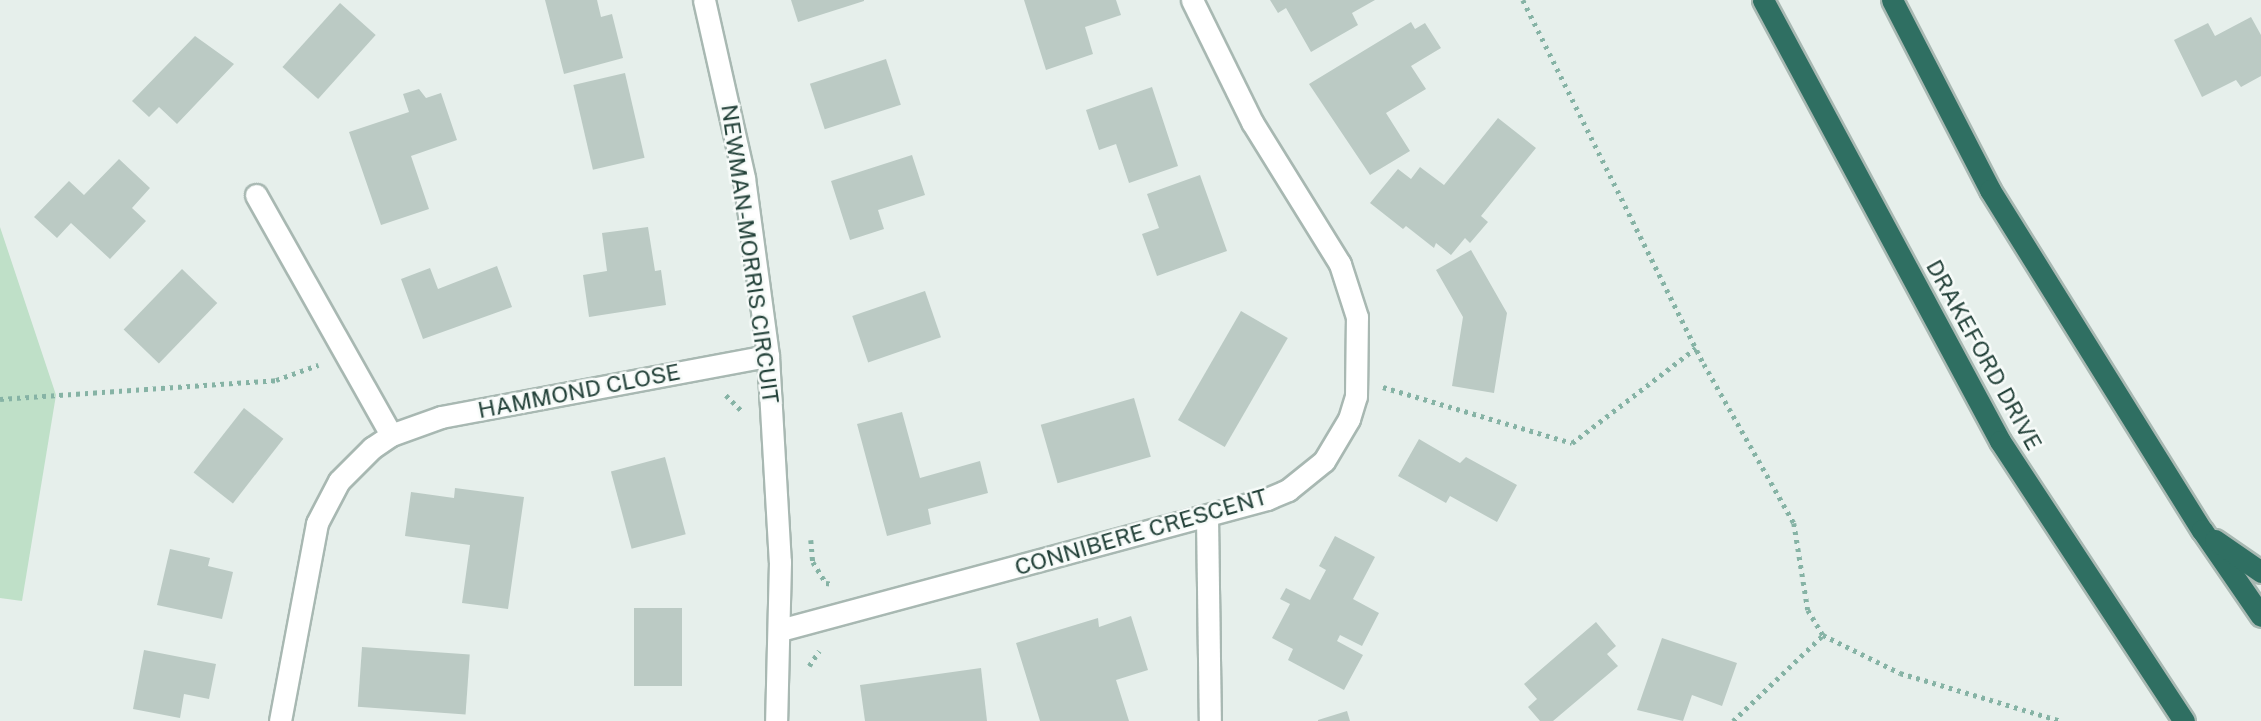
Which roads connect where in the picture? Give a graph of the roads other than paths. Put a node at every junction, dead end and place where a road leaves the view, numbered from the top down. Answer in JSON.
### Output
{"nodes":[{"id":1,"x":704,"y":0,"type":"edge"},
{"id":2,"x":1192,"y":0,"type":"edge"},
{"id":3,"x":1763,"y":0,"type":"edge"},
{"id":4,"x":1892,"y":0,"type":"edge"},
{"id":5,"x":256,"y":195,"type":"dead end"},
{"id":6,"x":768,"y":356,"type":"junction"},
{"id":7,"x":391,"y":435,"type":"junction"},
{"id":8,"x":1207,"y":516,"type":"junction"},
{"id":9,"x":2202,"y":530,"type":"junction"},
{"id":10,"x":2261,"y":572,"type":"edge"},
{"id":11,"x":2261,"y":616,"type":"edge"},
{"id":12,"x":780,"y":630,"type":"junction"},
{"id":13,"x":2170,"y":711,"type":"edge"},
{"id":14,"x":280,"y":721,"type":"edge"},
{"id":15,"x":776,"y":721,"type":"edge"},
{"id":16,"x":1210,"y":721,"type":"edge"},
{"id":17,"x":2184,"y":721,"type":"edge"}],
"edges":[{"from":1,"to":6,"type":"street","name":"NEWMAN-MORRIS CIRCUIT"},
{"from":2,"to":8,"type":"street","name":"CONNIBERE CRESCENT"},
{"from":3,"to":13,"type":"highway","name":"DRAKEFORD DRIVE"},
{"from":4,"to":9,"type":"highway"},
{"from":5,"to":7,"type":"street"},
{"from":6,"to":7,"type":"street","name":"HAMMOND CLOSE"},
{"from":6,"to":12,"type":"street","name":"NEWMAN-MORRIS CIRCUIT"},
{"from":7,"to":14,"type":"street","name":"HAMMOND CLOSE"},
{"from":8,"to":12,"type":"street","name":"CONNIBERE CRESCENT"},
{"from":8,"to":16,"type":"street"},
{"from":9,"to":10,"type":"highway"},
{"from":9,"to":11,"type":"highway"},
{"from":12,"to":15,"type":"street","name":"NEWMAN-MORRIS CIRCUIT"},
{"from":13,"to":17,"type":"highway","name":"DRAKEFORD DRIVE"}]}
